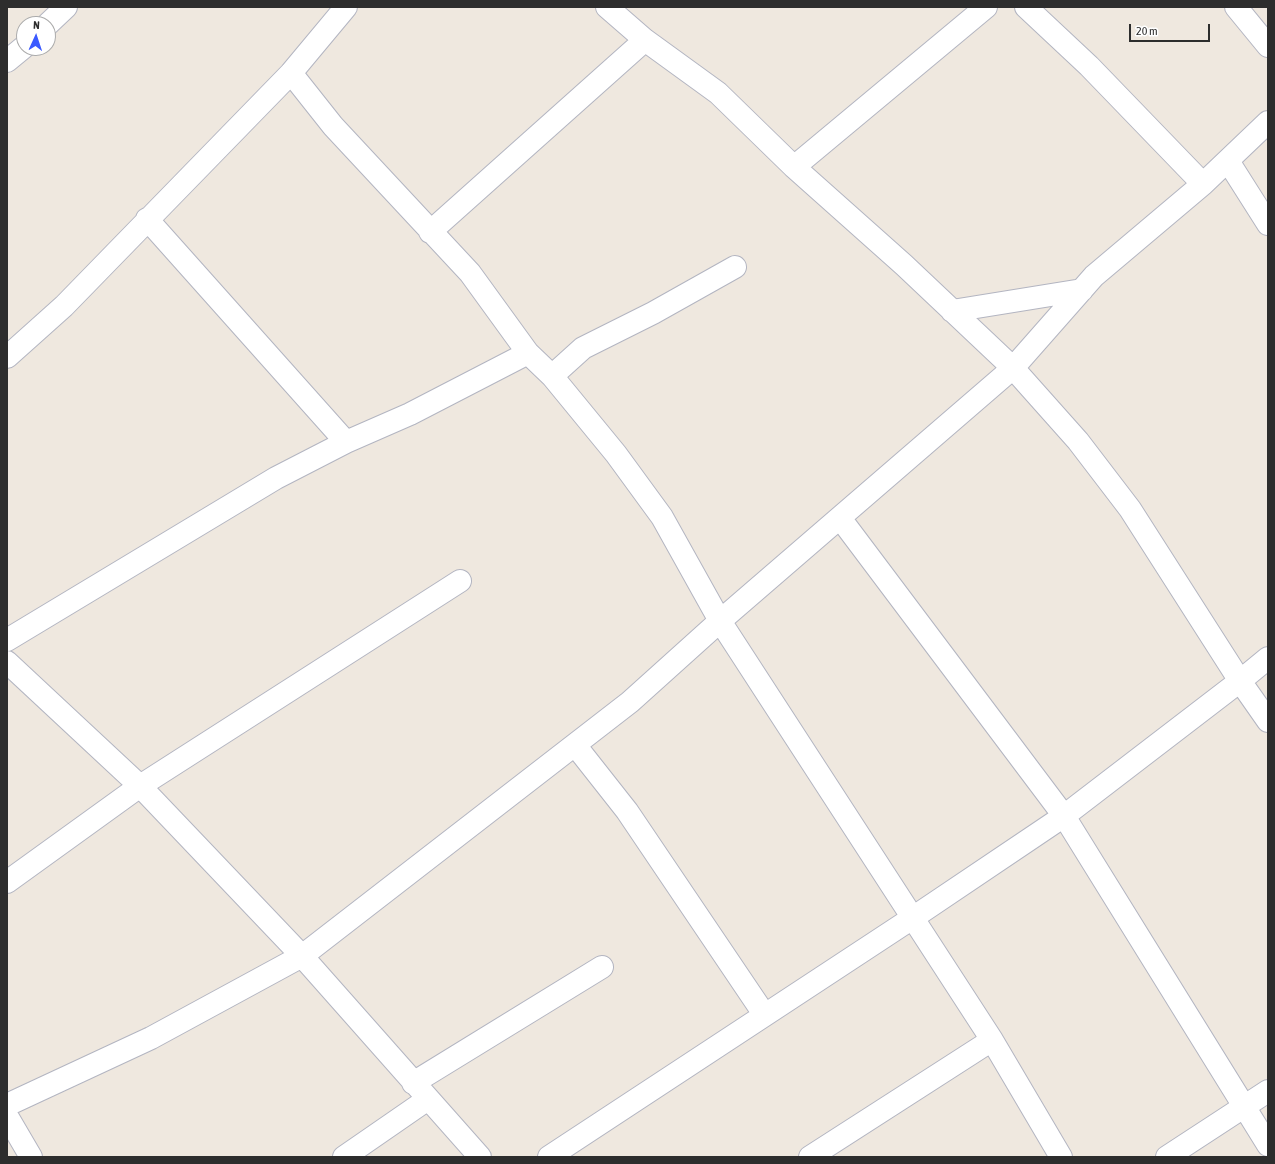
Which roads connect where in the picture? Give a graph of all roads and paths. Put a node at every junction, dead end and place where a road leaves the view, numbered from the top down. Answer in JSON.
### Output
{"nodes":[{"id":1,"x":66,"y":7,"type":"edge"},
{"id":2,"x":346,"y":7,"type":"edge"},
{"id":3,"x":607,"y":7,"type":"edge"},
{"id":4,"x":986,"y":7,"type":"edge"},
{"id":5,"x":1026,"y":7,"type":"edge"},
{"id":6,"x":1236,"y":7,"type":"edge"},
{"id":7,"x":56,"y":16,"type":"edge"},
{"id":8,"x":645,"y":40,"type":"junction"},
{"id":9,"x":1268,"y":46,"type":"edge"},
{"id":10,"x":16,"y":54,"type":"edge"},
{"id":11,"x":7,"y":61,"type":"edge"},
{"id":12,"x":291,"y":73,"type":"junction"},
{"id":13,"x":1268,"y":122,"type":"edge"},
{"id":14,"x":1228,"y":161,"type":"junction"},
{"id":15,"x":794,"y":167,"type":"junction"},
{"id":16,"x":1203,"y":184,"type":"junction"},
{"id":17,"x":147,"y":219,"type":"junction"},
{"id":18,"x":1268,"y":224,"type":"edge"},
{"id":19,"x":430,"y":232,"type":"junction"},
{"id":20,"x":735,"y":267,"type":"dead end"},
{"id":21,"x":1082,"y":290,"type":"junction"},
{"id":22,"x":952,"y":311,"type":"junction"},
{"id":23,"x":528,"y":353,"type":"junction"},
{"id":24,"x":7,"y":357,"type":"edge"},
{"id":25,"x":1013,"y":368,"type":"junction"},
{"id":26,"x":552,"y":376,"type":"junction"},
{"id":27,"x":346,"y":442,"type":"junction"},
{"id":28,"x":840,"y":518,"type":"junction"},
{"id":29,"x":460,"y":581,"type":"dead end"},
{"id":30,"x":720,"y":621,"type":"junction"},
{"id":31,"x":7,"y":640,"type":"edge"},
{"id":32,"x":1268,"y":658,"type":"edge"},
{"id":33,"x":7,"y":662,"type":"edge"},
{"id":34,"x":1240,"y":681,"type":"junction"},
{"id":35,"x":1268,"y":721,"type":"edge"},
{"id":36,"x":574,"y":745,"type":"junction"},
{"id":37,"x":140,"y":786,"type":"junction"},
{"id":38,"x":1064,"y":816,"type":"junction"},
{"id":39,"x":7,"y":882,"type":"edge"},
{"id":40,"x":914,"y":917,"type":"junction"},
{"id":41,"x":302,"y":956,"type":"junction"},
{"id":42,"x":602,"y":967,"type":"dead end"},
{"id":43,"x":764,"y":1014,"type":"junction"},
{"id":44,"x":992,"y":1040,"type":"junction"},
{"id":45,"x":413,"y":1083,"type":"junction"},
{"id":46,"x":1268,"y":1091,"type":"edge"},
{"id":47,"x":428,"y":1099,"type":"junction"},
{"id":48,"x":7,"y":1105,"type":"edge"},
{"id":49,"x":1243,"y":1107,"type":"junction"},
{"id":50,"x":7,"y":1116,"type":"edge"},
{"id":51,"x":1268,"y":1145,"type":"edge"},
{"id":52,"x":31,"y":1157,"type":"edge"},
{"id":53,"x":344,"y":1157,"type":"edge"},
{"id":54,"x":480,"y":1157,"type":"edge"},
{"id":55,"x":548,"y":1157,"type":"edge"},
{"id":56,"x":810,"y":1157,"type":"edge"},
{"id":57,"x":1061,"y":1157,"type":"edge"},
{"id":58,"x":1167,"y":1157,"type":"edge"}],
"edges":[{"from":1,"to":7,"type":"street"},
{"from":2,"to":12,"type":"street"},
{"from":3,"to":8,"type":"street"},
{"from":4,"to":15,"type":"street"},
{"from":5,"to":16,"type":"street"},
{"from":6,"to":9,"type":"street"},
{"from":8,"to":15,"type":"street"},
{"from":8,"to":19,"type":"street"},
{"from":10,"to":11,"type":"street"},
{"from":12,"to":17,"type":"street"},
{"from":12,"to":19,"type":"street"},
{"from":13,"to":14,"type":"street"},
{"from":14,"to":16,"type":"street"},
{"from":14,"to":18,"type":"street"},
{"from":15,"to":22,"type":"street"},
{"from":16,"to":21,"type":"street"},
{"from":17,"to":24,"type":"street"},
{"from":17,"to":27,"type":"street"},
{"from":19,"to":23,"type":"street"},
{"from":20,"to":26,"type":"street"},
{"from":21,"to":22,"type":"street"},
{"from":21,"to":25,"type":"street"},
{"from":22,"to":25,"type":"street"},
{"from":23,"to":26,"type":"street"},
{"from":23,"to":27,"type":"street"},
{"from":25,"to":28,"type":"street"},
{"from":25,"to":34,"type":"street"},
{"from":26,"to":30,"type":"street"},
{"from":27,"to":31,"type":"street"},
{"from":28,"to":30,"type":"street"},
{"from":28,"to":38,"type":"street"},
{"from":29,"to":37,"type":"street"},
{"from":30,"to":36,"type":"street"},
{"from":30,"to":40,"type":"street"},
{"from":32,"to":34,"type":"street"},
{"from":33,"to":37,"type":"street"},
{"from":34,"to":35,"type":"street"},
{"from":34,"to":38,"type":"street"},
{"from":36,"to":41,"type":"street"},
{"from":36,"to":43,"type":"street"},
{"from":37,"to":39,"type":"street"},
{"from":37,"to":41,"type":"street"},
{"from":38,"to":40,"type":"street"},
{"from":38,"to":49,"type":"street"},
{"from":40,"to":43,"type":"street"},
{"from":40,"to":44,"type":"street"},
{"from":41,"to":45,"type":"street"},
{"from":41,"to":48,"type":"street"},
{"from":42,"to":45,"type":"street"},
{"from":43,"to":55,"type":"street"},
{"from":44,"to":56,"type":"street"},
{"from":44,"to":57,"type":"street"},
{"from":45,"to":47,"type":"street"},
{"from":46,"to":49,"type":"street"},
{"from":47,"to":53,"type":"street"},
{"from":47,"to":54,"type":"street"},
{"from":49,"to":51,"type":"street"},
{"from":49,"to":58,"type":"street"},
{"from":50,"to":52,"type":"street"}]}
